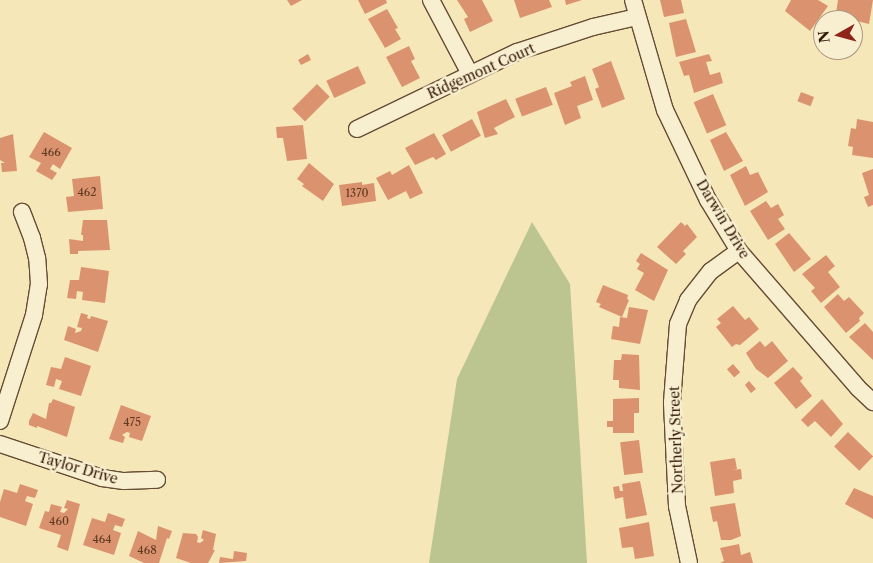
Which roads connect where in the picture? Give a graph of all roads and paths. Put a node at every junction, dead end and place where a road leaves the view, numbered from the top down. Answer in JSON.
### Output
{"nodes":[{"id":1,"x":431,"y":0,"type":"edge"},
{"id":2,"x":633,"y":0,"type":"edge"},
{"id":3,"x":637,"y":17,"type":"junction"},
{"id":4,"x":470,"y":74,"type":"junction"},
{"id":5,"x":357,"y":129,"type":"dead end"},
{"id":6,"x":22,"y":212,"type":"dead end"},
{"id":7,"x":739,"y":251,"type":"junction"},
{"id":8,"x":873,"y":402,"type":"edge"},
{"id":9,"x":0,"y":422,"type":"edge"},
{"id":10,"x":0,"y":444,"type":"edge"},
{"id":11,"x":157,"y":480,"type":"dead end"},
{"id":12,"x":689,"y":563,"type":"edge"}],
"edges":[{"from":1,"to":4,"type":"street"},
{"from":2,"to":3,"type":"street","name":"Darwin Drive"},
{"from":3,"to":4,"type":"street","name":"Ridgemont Court"},
{"from":3,"to":7,"type":"street","name":"Darwin Drive"},
{"from":4,"to":5,"type":"street","name":"Ridgemont Court"},
{"from":6,"to":9,"type":"street"},
{"from":7,"to":8,"type":"street","name":"Darwin Drive"},
{"from":7,"to":12,"type":"street","name":"Northerly Street"},
{"from":10,"to":11,"type":"street","name":"Taylor Drive"}]}
